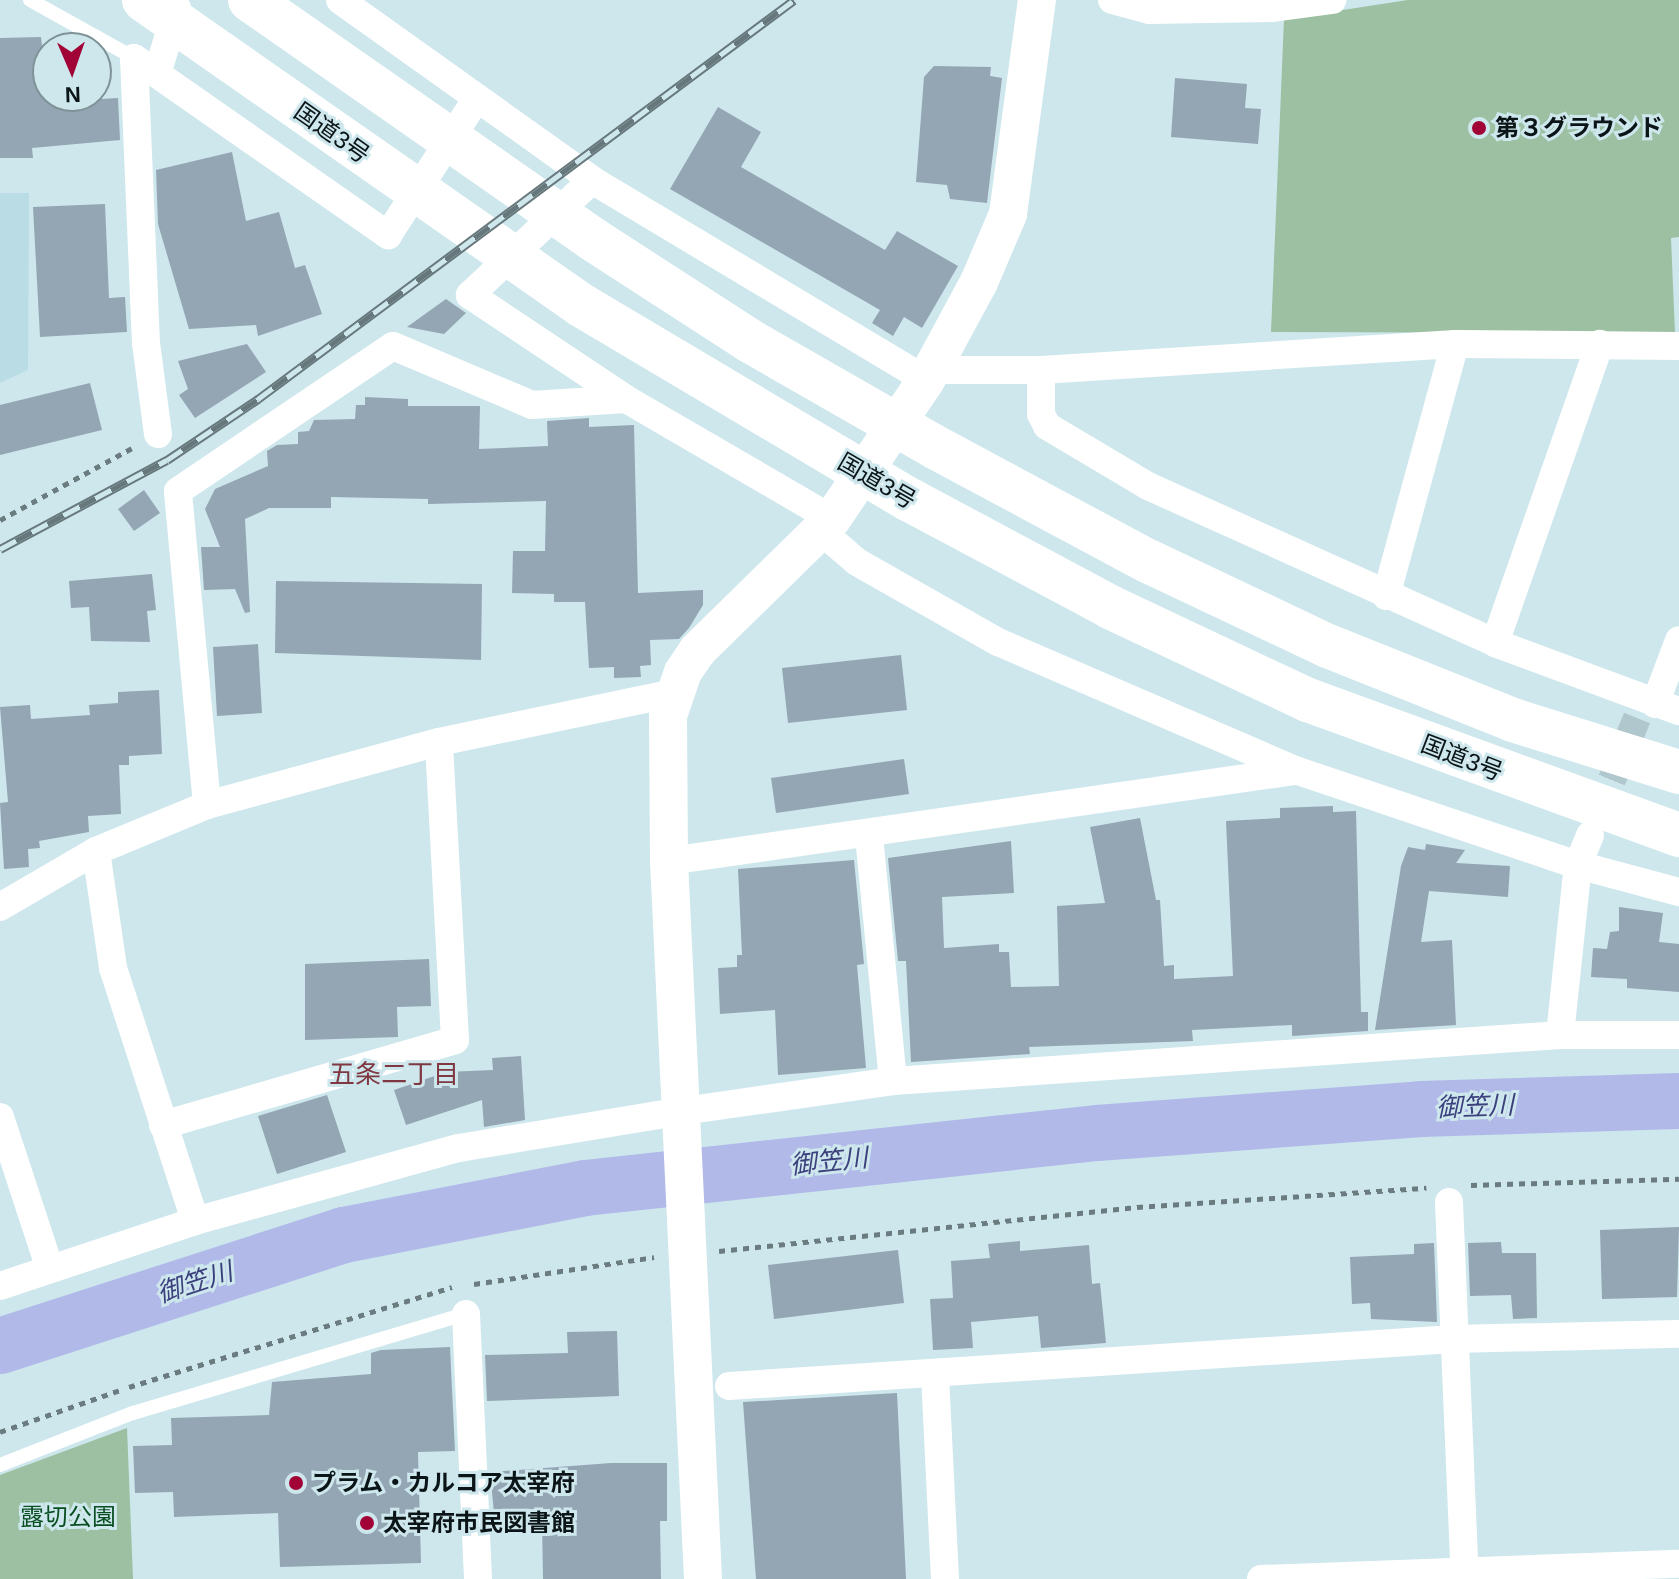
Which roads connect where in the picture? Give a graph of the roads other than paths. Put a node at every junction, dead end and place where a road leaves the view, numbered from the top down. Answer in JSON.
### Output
{"nodes":[{"id":1,"x":30,"y":0,"type":"edge"},
{"id":2,"x":144,"y":0,"type":"edge"},
{"id":3,"x":179,"y":0,"type":"edge"},
{"id":4,"x":250,"y":0,"type":"edge"},
{"id":5,"x":340,"y":0,"type":"edge"},
{"id":6,"x":1112,"y":0,"type":"edge"},
{"id":7,"x":1332,"y":0,"type":"edge"},
{"id":8,"x":1036,"y":2,"type":"edge"},
{"id":9,"x":134,"y":58,"type":"junction"},
{"id":10,"x":157,"y":74,"type":"junction"},
{"id":11,"x":477,"y":98,"type":"junction"},
{"id":12,"x":592,"y":180,"type":"junction"},
{"id":13,"x":1455,"y":344,"type":"junction"},
{"id":14,"x":1600,"y":344,"type":"junction"},
{"id":15,"x":1679,"y":346,"type":"edge"},
{"id":16,"x":1041,"y":370,"type":"junction"},
{"id":17,"x":929,"y":375,"type":"junction"},
{"id":18,"x":626,"y":399,"type":"junction"},
{"id":19,"x":158,"y":434,"type":"road end"},
{"id":20,"x":827,"y":526,"type":"junction"},
{"id":21,"x":1386,"y":596,"type":"junction"},
{"id":22,"x":1679,"y":640,"type":"edge"},
{"id":23,"x":1495,"y":643,"type":"junction"},
{"id":24,"x":674,"y":693,"type":"junction"},
{"id":25,"x":1654,"y":709,"type":"edge"},
{"id":26,"x":439,"y":742,"type":"junction"},
{"id":27,"x":1295,"y":770,"type":"junction"},
{"id":28,"x":1679,"y":772,"type":"edge"},
{"id":29,"x":207,"y":805,"type":"junction"},
{"id":30,"x":1590,"y":835,"type":"tunnel mouth"},
{"id":31,"x":1679,"y":835,"type":"edge"},
{"id":32,"x":869,"y":836,"type":"junction"},
{"id":33,"x":96,"y":851,"type":"junction"},
{"id":34,"x":669,"y":861,"type":"junction"},
{"id":35,"x":1578,"y":865,"type":"junction"},
{"id":36,"x":1679,"y":892,"type":"edge"},
{"id":37,"x":0,"y":907,"type":"edge"},
{"id":38,"x":1560,"y":1035,"type":"junction"},
{"id":39,"x":1679,"y":1035,"type":"edge"},
{"id":40,"x":893,"y":1081,"type":"junction"},
{"id":41,"x":683,"y":1116,"type":"junction"},
{"id":42,"x":0,"y":1117,"type":"edge"},
{"id":43,"x":163,"y":1125,"type":"junction"},
{"id":44,"x":1448,"y":1192,"type":"road end"},
{"id":45,"x":195,"y":1221,"type":"junction"},
{"id":46,"x":49,"y":1266,"type":"junction"},
{"id":47,"x":0,"y":1286,"type":"edge"},
{"id":48,"x":466,"y":1314,"type":"joint"},
{"id":49,"x":1679,"y":1334,"type":"edge"},
{"id":50,"x":1453,"y":1339,"type":"junction"},
{"id":51,"x":935,"y":1375,"type":"junction"},
{"id":52,"x":711,"y":1387,"type":"junction"},
{"id":53,"x":0,"y":1465,"type":"edge"},
{"id":54,"x":1679,"y":1564,"type":"edge"},
{"id":55,"x":1465,"y":1576,"type":"edge"},
{"id":56,"x":478,"y":1579,"type":"edge"},
{"id":57,"x":703,"y":1579,"type":"edge"},
{"id":58,"x":945,"y":1579,"type":"edge"},
{"id":59,"x":1261,"y":1579,"type":"edge"}],
"edges":[{"from":1,"to":9,"type":"lane"},
{"from":2,"to":31,"type":"highway","name":"国道3号"},
{"from":3,"to":10,"type":"street"},
{"from":4,"to":28,"type":"highway"},
{"from":5,"to":11,"type":"street"},
{"from":6,"to":7,"type":"street"},
{"from":8,"to":17,"type":"street"},
{"from":9,"to":10,"type":"street"},
{"from":9,"to":19,"type":"street"},
{"from":10,"to":11,"type":"street"},
{"from":11,"to":12,"type":"street"},
{"from":12,"to":17,"type":"street"},
{"from":12,"to":18,"type":"street"},
{"from":13,"to":14,"type":"street"},
{"from":13,"to":16,"type":"street"},
{"from":13,"to":21,"type":"street"},
{"from":14,"to":15,"type":"street"},
{"from":14,"to":23,"type":"street"},
{"from":16,"to":17,"type":"street"},
{"from":16,"to":21,"type":"street"},
{"from":17,"to":20,"type":"street"},
{"from":18,"to":20,"type":"street"},
{"from":18,"to":29,"type":"street"},
{"from":20,"to":24,"type":"street"},
{"from":20,"to":27,"type":"street"},
{"from":21,"to":23,"type":"street"},
{"from":22,"to":25,"type":"street"},
{"from":23,"to":25,"type":"street"},
{"from":24,"to":26,"type":"street"},
{"from":24,"to":34,"type":"street"},
{"from":26,"to":29,"type":"street"},
{"from":26,"to":43,"type":"street"},
{"from":27,"to":32,"type":"street"},
{"from":27,"to":35,"type":"street"},
{"from":29,"to":33,"type":"street"},
{"from":30,"to":35,"type":"street"},
{"from":32,"to":34,"type":"street"},
{"from":32,"to":40,"type":"street"},
{"from":33,"to":37,"type":"street"},
{"from":33,"to":43,"type":"street"},
{"from":34,"to":41,"type":"street"},
{"from":35,"to":36,"type":"street"},
{"from":35,"to":38,"type":"street"},
{"from":38,"to":39,"type":"street"},
{"from":38,"to":40,"type":"street"},
{"from":40,"to":41,"type":"street"},
{"from":41,"to":45,"type":"street"},
{"from":41,"to":52,"type":"street"},
{"from":42,"to":46,"type":"street"},
{"from":43,"to":45,"type":"street"},
{"from":44,"to":50,"type":"street"},
{"from":45,"to":46,"type":"street"},
{"from":46,"to":47,"type":"street"},
{"from":48,"to":53,"type":"lane"},
{"from":48,"to":56,"type":"street"},
{"from":49,"to":50,"type":"street"},
{"from":50,"to":51,"type":"street"},
{"from":50,"to":55,"type":"street"},
{"from":51,"to":52,"type":"street"},
{"from":51,"to":58,"type":"street"},
{"from":52,"to":57,"type":"street"},
{"from":54,"to":55,"type":"street"},
{"from":55,"to":59,"type":"street"}]}
